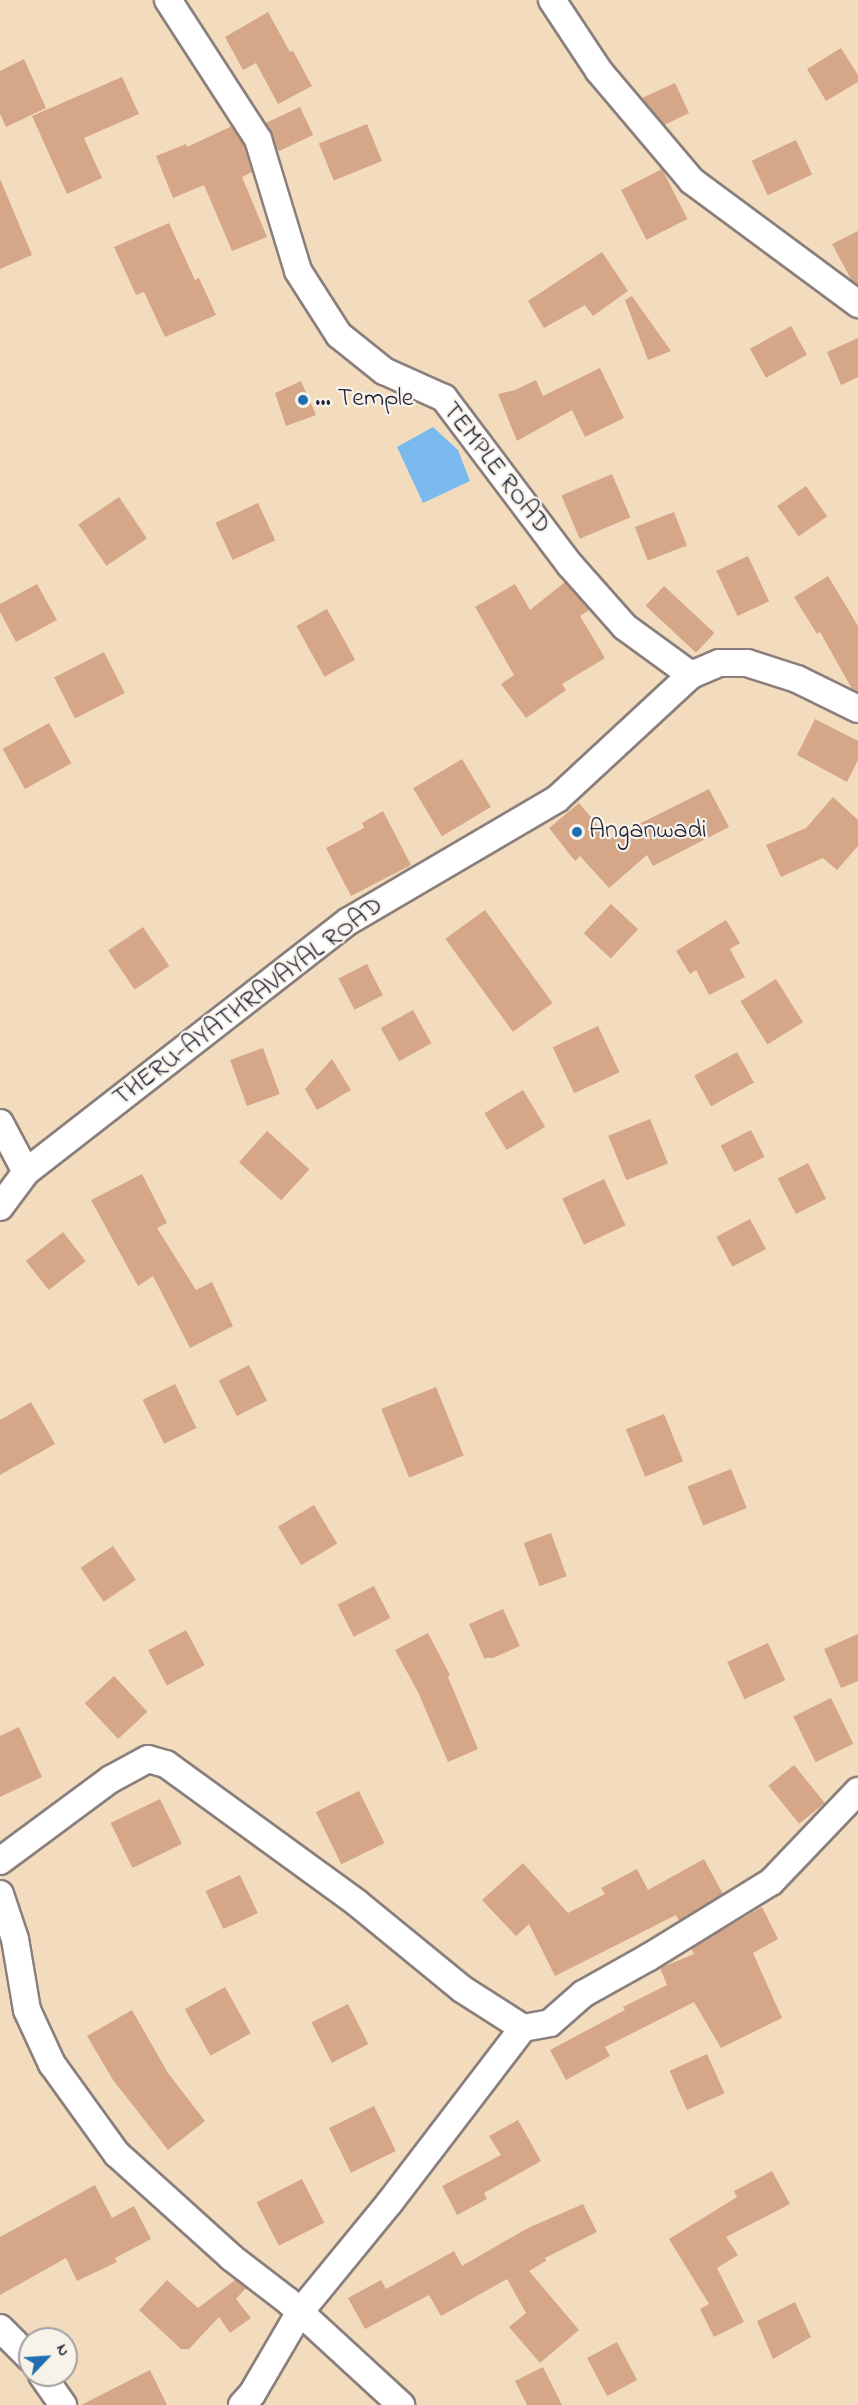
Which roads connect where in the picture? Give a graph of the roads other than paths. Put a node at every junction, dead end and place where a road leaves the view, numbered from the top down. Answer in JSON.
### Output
{"nodes":[{"id":1,"x":168,"y":0,"type":"edge"},
{"id":2,"x":552,"y":0,"type":"edge"},
{"id":3,"x":858,"y":304,"type":"edge"},
{"id":4,"x":691,"y":675,"type":"junction"},
{"id":5,"x":858,"y":709,"type":"edge"},
{"id":6,"x":0,"y":1123,"type":"edge"},
{"id":7,"x":26,"y":1172,"type":"junction"},
{"id":8,"x":0,"y":1207,"type":"edge"},
{"id":9,"x":858,"y":1791,"type":"edge"},
{"id":10,"x":0,"y":1861,"type":"edge"},
{"id":11,"x":0,"y":1894,"type":"edge"},
{"id":12,"x":523,"y":2028,"type":"junction"},
{"id":13,"x":300,"y":2312,"type":"junction"},
{"id":14,"x":0,"y":2328,"type":"edge"},
{"id":15,"x":18,"y":2346,"type":"edge"},
{"id":16,"x":50,"y":2387,"type":"edge"},
{"id":17,"x":63,"y":2405,"type":"edge"},
{"id":18,"x":242,"y":2405,"type":"edge"},
{"id":19,"x":401,"y":2405,"type":"edge"}],
"edges":[{"from":1,"to":4,"type":"street","name":"TEMPLE ROAD"},
{"from":2,"to":3,"type":"street"},
{"from":4,"to":5,"type":"street","name":"THERU-AYATHRAVAYAL ROAD"},
{"from":4,"to":7,"type":"street","name":"THERU-AYATHRAVAYAL ROAD"},
{"from":6,"to":7,"type":"street"},
{"from":7,"to":8,"type":"street","name":"THERU-AYATHRAVAYAL ROAD"},
{"from":9,"to":12,"type":"street"},
{"from":10,"to":12,"type":"street"},
{"from":11,"to":13,"type":"street"},
{"from":12,"to":13,"type":"street"},
{"from":13,"to":18,"type":"street"},
{"from":13,"to":19,"type":"street"},
{"from":14,"to":15,"type":"street"},
{"from":16,"to":17,"type":"street"}]}
